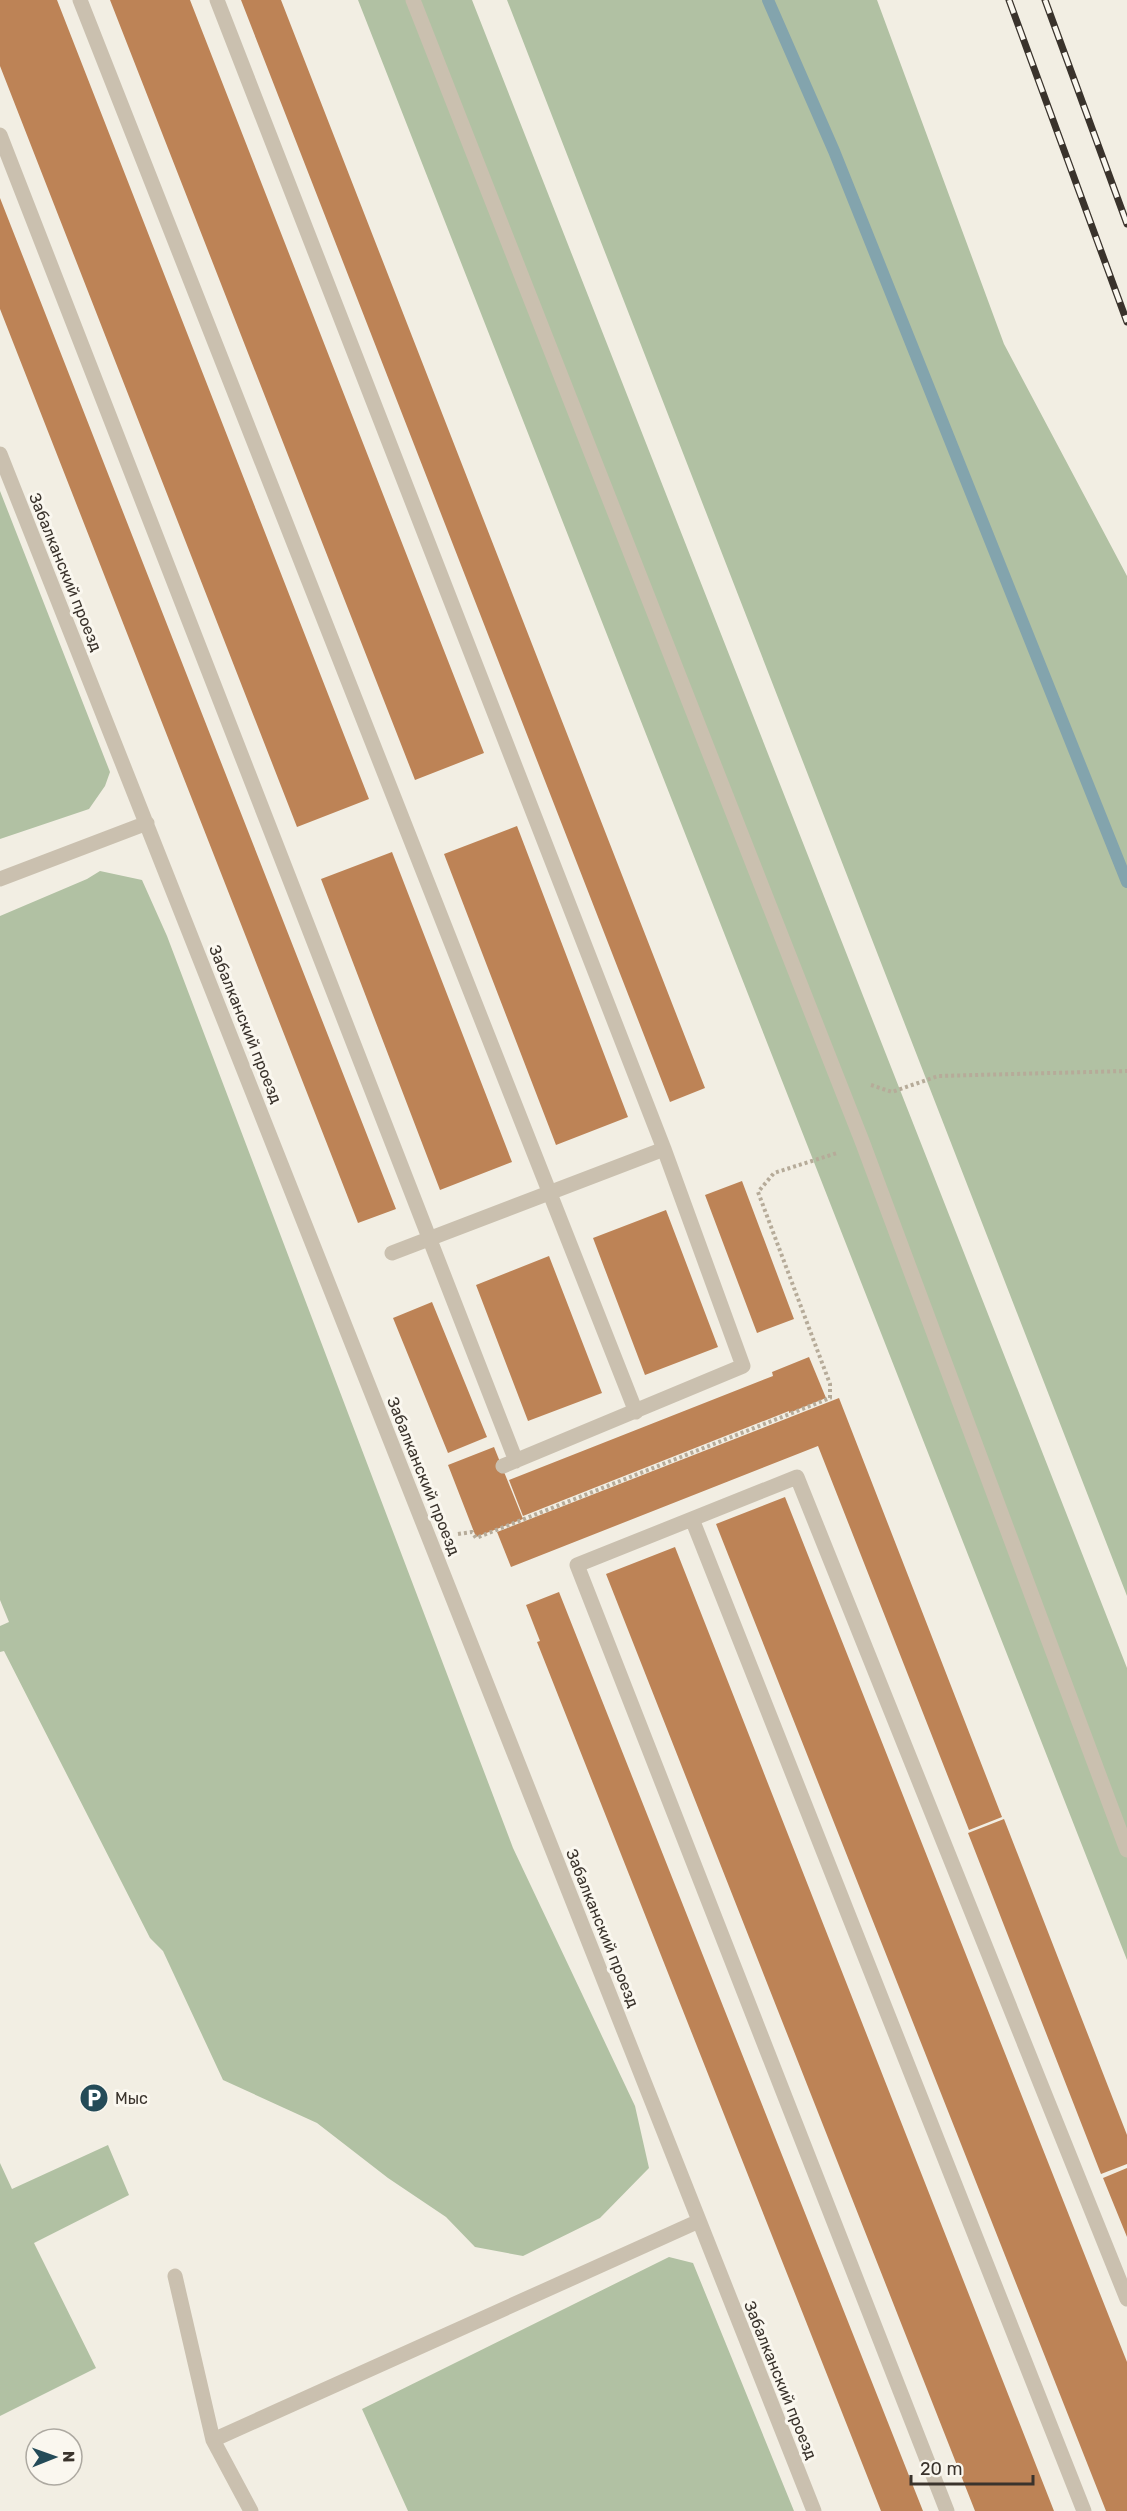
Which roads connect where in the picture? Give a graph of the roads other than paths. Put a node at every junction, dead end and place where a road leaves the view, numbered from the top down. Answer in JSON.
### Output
{"nodes":[{"id":1,"x":80,"y":0,"type":"edge"},
{"id":2,"x":216,"y":0,"type":"edge"},
{"id":3,"x":413,"y":0,"type":"edge"},
{"id":4,"x":0,"y":135,"type":"edge"},
{"id":5,"x":0,"y":454,"type":"edge"},
{"id":6,"x":147,"y":823,"type":"junction"},
{"id":7,"x":0,"y":879,"type":"edge"},
{"id":8,"x":664,"y":1149,"type":"junction"},
{"id":9,"x":548,"y":1193,"type":"junction"},
{"id":10,"x":430,"y":1239,"type":"junction"},
{"id":11,"x":392,"y":1253,"type":"dead end"},
{"id":12,"x":636,"y":1412,"type":"junction"},
{"id":13,"x":692,"y":1519,"type":"junction"},
{"id":14,"x":1127,"y":1850,"type":"edge"},
{"id":15,"x":699,"y":2221,"type":"junction"},
{"id":16,"x":175,"y":2276,"type":"dead end"},
{"id":17,"x":1127,"y":2299,"type":"edge"},
{"id":18,"x":213,"y":2440,"type":"junction"},
{"id":19,"x":251,"y":2511,"type":"edge"},
{"id":20,"x":814,"y":2511,"type":"edge"},
{"id":21,"x":947,"y":2511,"type":"edge"},
{"id":22,"x":1084,"y":2511,"type":"edge"}],
"edges":[{"from":1,"to":9,"type":"street"},
{"from":2,"to":8,"type":"street"},
{"from":3,"to":14,"type":"street"},
{"from":4,"to":10,"type":"street"},
{"from":5,"to":6,"type":"street","name":"Забалканский проезд"},
{"from":6,"to":7,"type":"street"},
{"from":6,"to":15,"type":"street","name":"Забалканский проезд"},
{"from":8,"to":9,"type":"street"},
{"from":8,"to":12,"type":"street"},
{"from":9,"to":10,"type":"street"},
{"from":9,"to":12,"type":"street"},
{"from":10,"to":11,"type":"street"},
{"from":10,"to":12,"type":"street"},
{"from":13,"to":17,"type":"street"},
{"from":13,"to":21,"type":"street"},
{"from":13,"to":22,"type":"street"},
{"from":15,"to":18,"type":"street"},
{"from":15,"to":20,"type":"street","name":"Забалканский проезд"},
{"from":16,"to":18,"type":"street"},
{"from":18,"to":19,"type":"street"}]}
